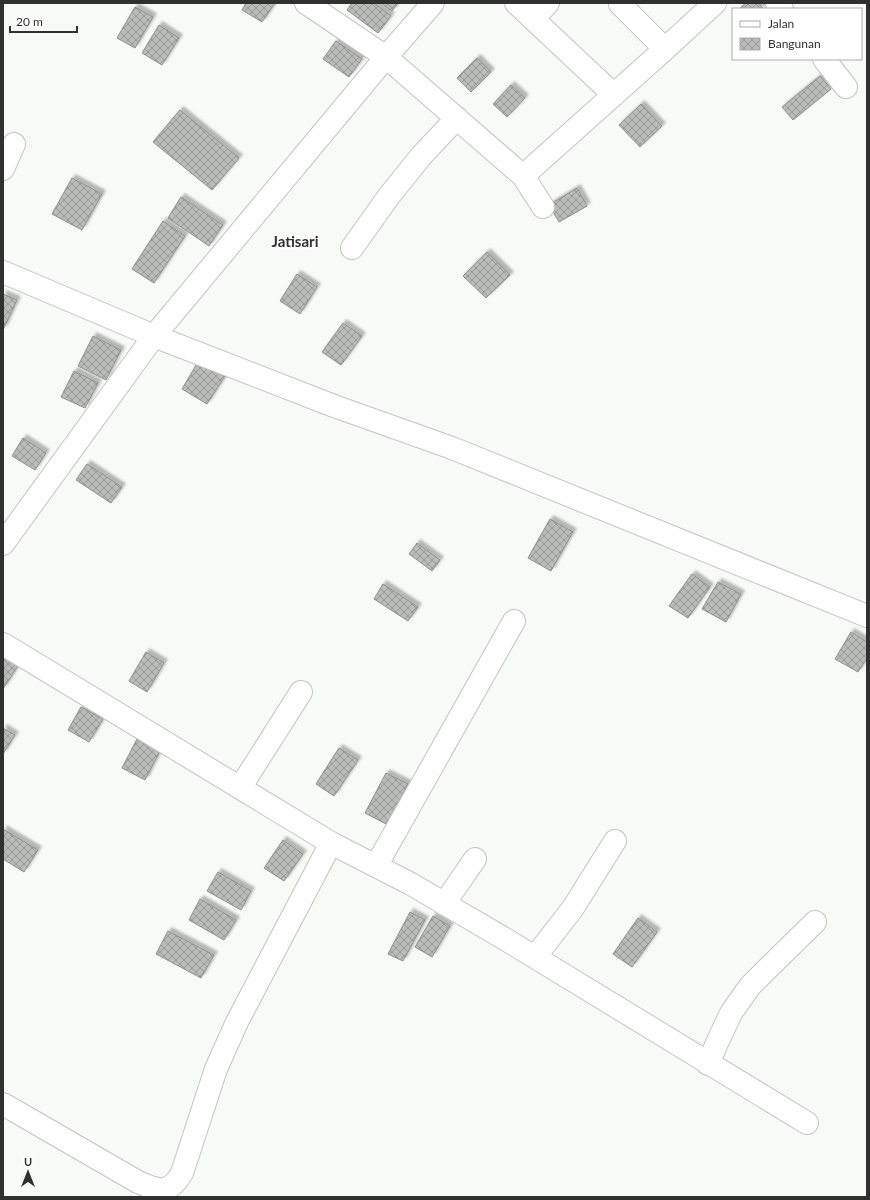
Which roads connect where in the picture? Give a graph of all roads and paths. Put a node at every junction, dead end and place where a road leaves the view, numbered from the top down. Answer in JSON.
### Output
{"nodes":[{"id":1,"x":306,"y":3,"type":"edge"},
{"id":2,"x":433,"y":3,"type":"edge"},
{"id":3,"x":516,"y":3,"type":"edge"},
{"id":4,"x":548,"y":3,"type":"edge"},
{"id":5,"x":715,"y":3,"type":"edge"},
{"id":6,"x":620,"y":4,"type":"edge"},
{"id":7,"x":533,"y":19,"type":"junction"},
{"id":8,"x":665,"y":49,"type":"junction"},
{"id":9,"x":386,"y":56,"type":"junction"},
{"id":10,"x":825,"y":60,"type":"edge"},
{"id":11,"x":846,"y":88,"type":"dead end"},
{"id":12,"x":614,"y":95,"type":"junction"},
{"id":13,"x":457,"y":118,"type":"junction"},
{"id":14,"x":14,"y":144,"type":"dead end"},
{"id":15,"x":3,"y":169,"type":"edge"},
{"id":16,"x":523,"y":176,"type":"junction"},
{"id":17,"x":543,"y":207,"type":"dead end"},
{"id":18,"x":352,"y":248,"type":"dead end"},
{"id":19,"x":3,"y":272,"type":"edge"},
{"id":20,"x":154,"y":336,"type":"junction"},
{"id":21,"x":3,"y":543,"type":"edge"},
{"id":22,"x":867,"y":616,"type":"edge"},
{"id":23,"x":514,"y":621,"type":"dead end"},
{"id":24,"x":3,"y":644,"type":"edge"},
{"id":25,"x":302,"y":692,"type":"dead end"},
{"id":26,"x":240,"y":788,"type":"junction"},
{"id":27,"x":615,"y":841,"type":"dead end"},
{"id":28,"x":330,"y":843,"type":"junction"},
{"id":29,"x":475,"y":859,"type":"dead end"},
{"id":30,"x":376,"y":866,"type":"junction"},
{"id":31,"x":444,"y":904,"type":"junction"},
{"id":32,"x":815,"y":922,"type":"dead end"},
{"id":33,"x":535,"y":957,"type":"junction"},
{"id":34,"x":708,"y":1064,"type":"junction"},
{"id":35,"x":3,"y":1104,"type":"edge"},
{"id":36,"x":807,"y":1123,"type":"dead end"}],
"edges":[{"from":1,"to":9,"type":"street"},
{"from":2,"to":9,"type":"street"},
{"from":3,"to":7,"type":"street"},
{"from":4,"to":7,"type":"street"},
{"from":5,"to":8,"type":"street"},
{"from":6,"to":8,"type":"street"},
{"from":7,"to":12,"type":"street"},
{"from":8,"to":12,"type":"street"},
{"from":9,"to":13,"type":"street"},
{"from":9,"to":20,"type":"street"},
{"from":10,"to":11,"type":"street"},
{"from":12,"to":16,"type":"street"},
{"from":13,"to":16,"type":"street"},
{"from":13,"to":18,"type":"street"},
{"from":14,"to":15,"type":"street"},
{"from":16,"to":17,"type":"street"},
{"from":19,"to":20,"type":"street"},
{"from":20,"to":21,"type":"street"},
{"from":20,"to":22,"type":"street"},
{"from":23,"to":30,"type":"street"},
{"from":24,"to":26,"type":"street"},
{"from":25,"to":26,"type":"street"},
{"from":26,"to":28,"type":"street"},
{"from":27,"to":33,"type":"street"},
{"from":28,"to":30,"type":"street"},
{"from":28,"to":35,"type":"street"},
{"from":29,"to":31,"type":"street"},
{"from":30,"to":31,"type":"street"},
{"from":31,"to":33,"type":"street"},
{"from":32,"to":34,"type":"street"},
{"from":33,"to":34,"type":"street"},
{"from":34,"to":36,"type":"street"}]}
